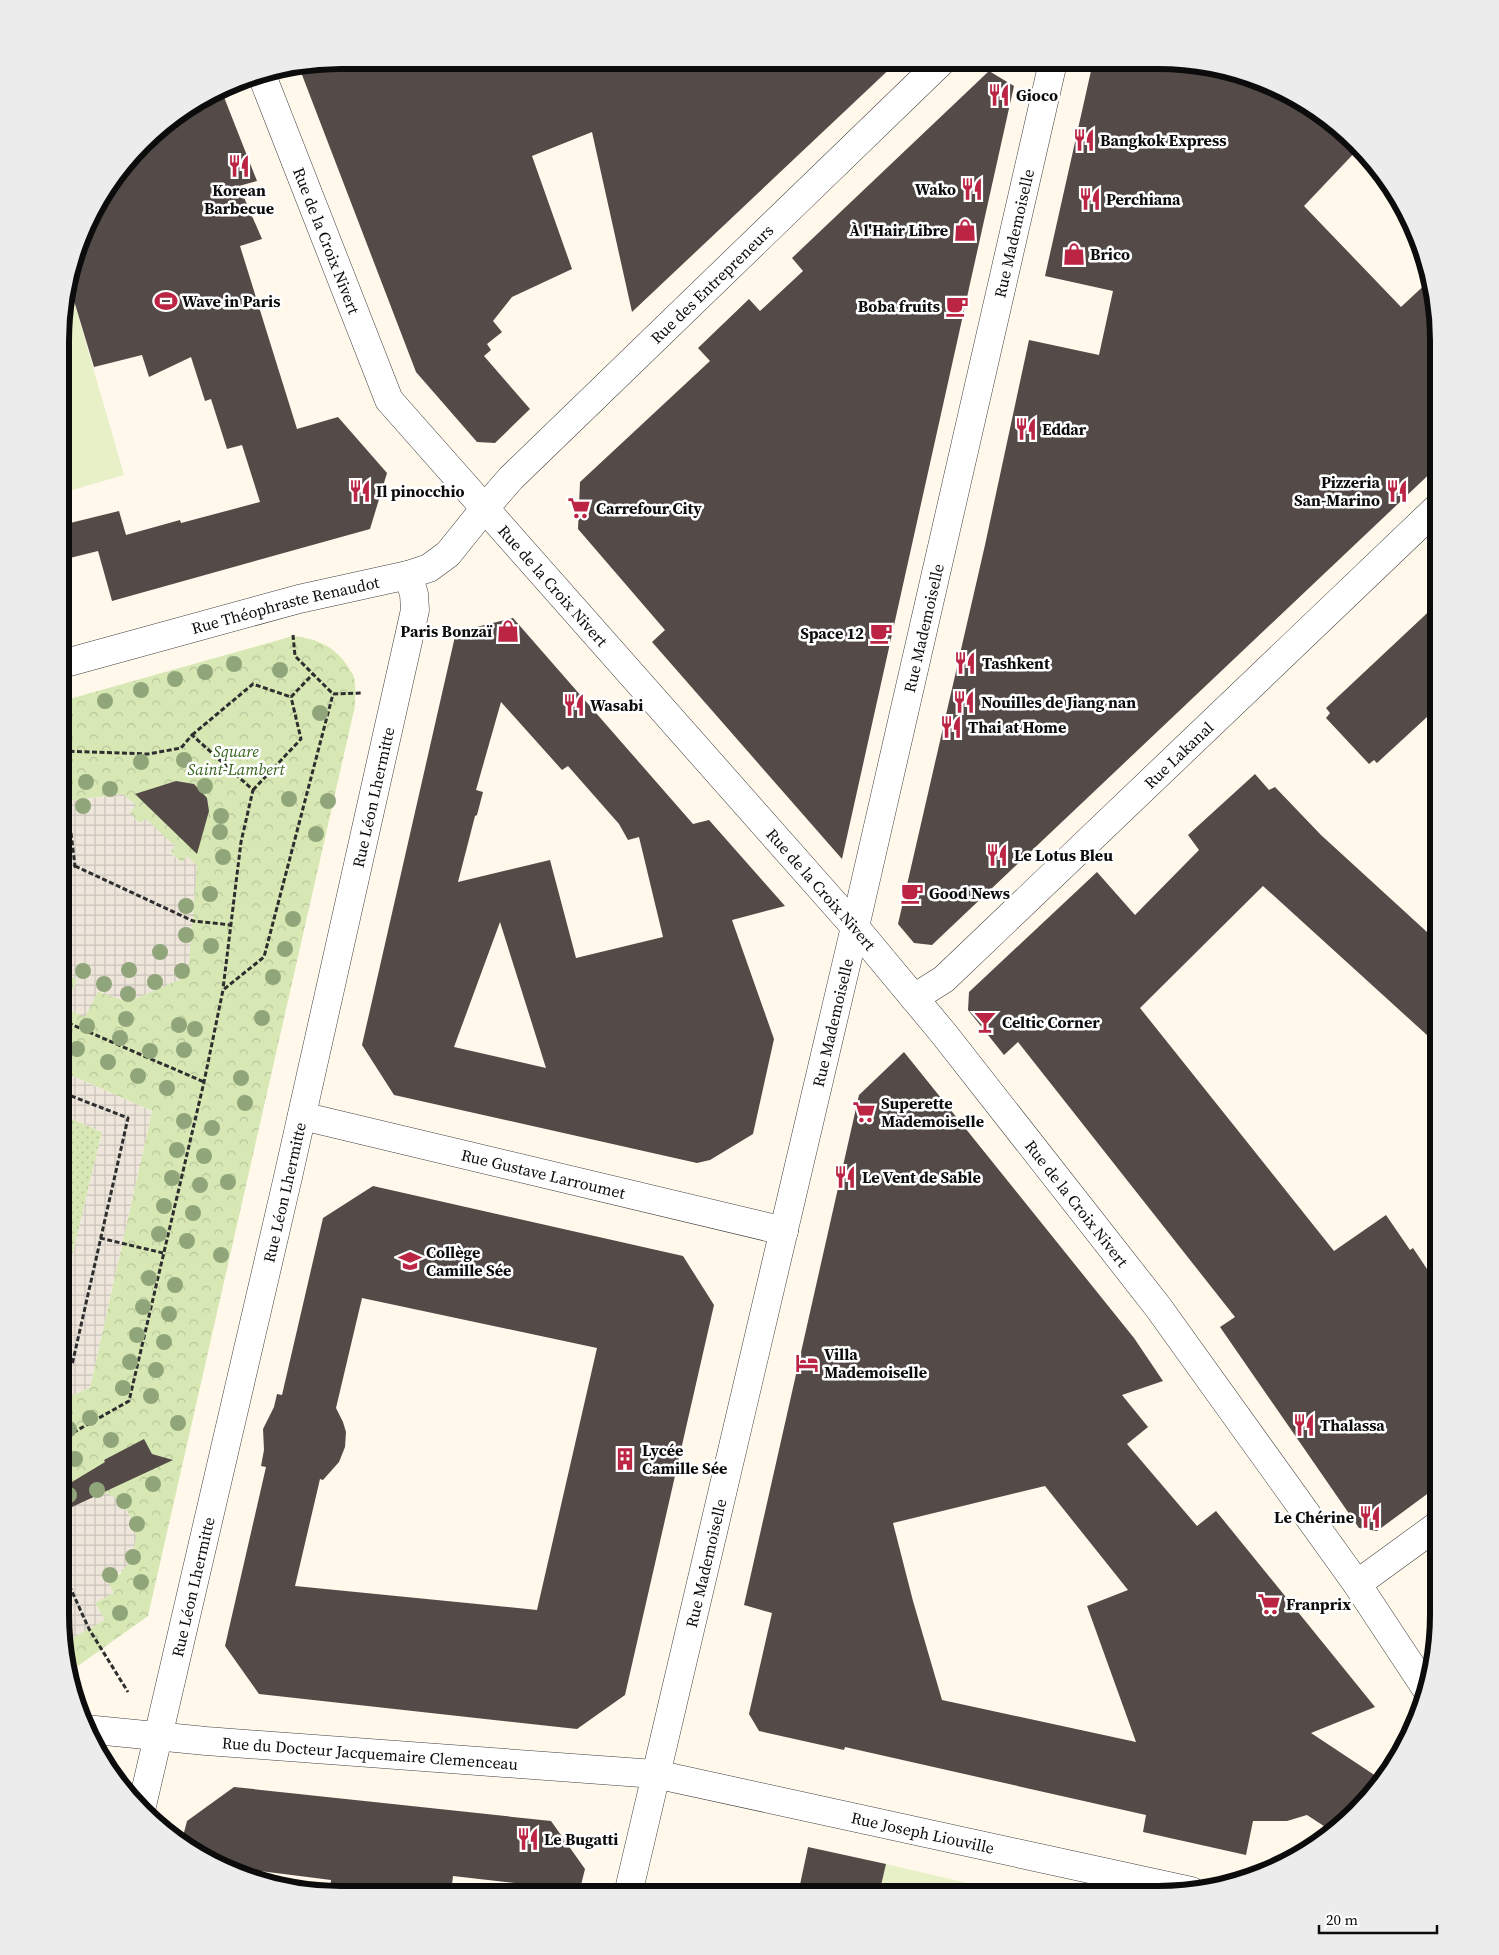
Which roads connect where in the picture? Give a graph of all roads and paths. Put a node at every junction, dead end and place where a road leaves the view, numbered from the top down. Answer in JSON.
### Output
{"nodes":[{"id":1,"x":934,"y":69,"type":"edge"},
{"id":2,"x":1050,"y":69,"type":"edge"},
{"id":3,"x":264,"y":80,"type":"edge"},
{"id":4,"x":486,"y":508,"type":"junction"},
{"id":5,"x":1430,"y":515,"type":"edge"},
{"id":6,"x":408,"y":575,"type":"junction"},
{"id":7,"x":294,"y":627,"type":"dead end"},
{"id":8,"x":69,"y":662,"type":"edge"},
{"id":9,"x":313,"y":674,"type":"junction"},
{"id":10,"x":363,"y":693,"type":"dead end"},
{"id":11,"x":332,"y":694,"type":"junction"},
{"id":12,"x":291,"y":697,"type":"junction"},
{"id":13,"x":192,"y":735,"type":"junction"},
{"id":14,"x":69,"y":751,"type":"edge"},
{"id":15,"x":253,"y":790,"type":"junction"},
{"id":16,"x":69,"y":817,"type":"edge"},
{"id":17,"x":75,"y":866,"type":"junction"},
{"id":18,"x":69,"y":870,"type":"edge"},
{"id":19,"x":231,"y":925,"type":"junction"},
{"id":20,"x":855,"y":927,"type":"junction"},
{"id":21,"x":223,"y":990,"type":"junction"},
{"id":22,"x":914,"y":998,"type":"junction"},
{"id":23,"x":69,"y":1023,"type":"edge"},
{"id":24,"x":204,"y":1082,"type":"junction"},
{"id":25,"x":69,"y":1095,"type":"edge"},
{"id":26,"x":302,"y":1116,"type":"junction"},
{"id":27,"x":784,"y":1231,"type":"junction"},
{"id":28,"x":100,"y":1238,"type":"junction"},
{"id":29,"x":164,"y":1253,"type":"junction"},
{"id":30,"x":69,"y":1366,"type":"edge"},
{"id":31,"x":69,"y":1435,"type":"edge"},
{"id":32,"x":1430,"y":1531,"type":"edge"},
{"id":33,"x":1357,"y":1584,"type":"junction"},
{"id":34,"x":69,"y":1585,"type":"edge"},
{"id":35,"x":1422,"y":1682,"type":"edge"},
{"id":36,"x":128,"y":1692,"type":"dead end"},
{"id":37,"x":95,"y":1730,"type":"edge"},
{"id":38,"x":158,"y":1737,"type":"junction"},
{"id":39,"x":655,"y":1774,"type":"junction"},
{"id":40,"x":144,"y":1801,"type":"edge"},
{"id":41,"x":630,"y":1886,"type":"edge"},
{"id":42,"x":1168,"y":1886,"type":"edge"}],
"edges":[{"from":1,"to":4,"type":"street","name":"Rue des Entrepreneurs"},
{"from":2,"to":20,"type":"street","name":"Rue Mademoiselle"},
{"from":3,"to":4,"type":"street","name":"Rue de la Croix Nivert"},
{"from":4,"to":6,"type":"street","name":"Rue Théophraste Renaudot"},
{"from":4,"to":20,"type":"street","name":"Rue de la Croix Nivert"},
{"from":5,"to":22,"type":"street","name":"Rue Lakanal"},
{"from":6,"to":8,"type":"street","name":"Rue Théophraste Renaudot"},
{"from":6,"to":26,"type":"street","name":"Rue Léon Lhermitte"},
{"from":7,"to":9,"type":"path"},
{"from":9,"to":11,"type":"path"},
{"from":9,"to":12,"type":"path"},
{"from":10,"to":11,"type":"path"},
{"from":11,"to":21,"type":"path"},
{"from":12,"to":13,"type":"path"},
{"from":12,"to":15,"type":"path"},
{"from":13,"to":14,"type":"path"},
{"from":13,"to":15,"type":"path"},
{"from":15,"to":19,"type":"path"},
{"from":16,"to":17,"type":"path"},
{"from":17,"to":18,"type":"path"},
{"from":17,"to":19,"type":"path"},
{"from":19,"to":21,"type":"path"},
{"from":20,"to":22,"type":"street","name":"Rue de la Croix Nivert"},
{"from":20,"to":27,"type":"street","name":"Rue Mademoiselle"},
{"from":21,"to":24,"type":"path"},
{"from":22,"to":33,"type":"street","name":"Rue de la Croix Nivert"},
{"from":23,"to":24,"type":"path"},
{"from":24,"to":29,"type":"path"},
{"from":25,"to":28,"type":"path"},
{"from":26,"to":27,"type":"street","name":"Rue Gustave Larroumet"},
{"from":26,"to":38,"type":"street","name":"Rue Léon Lhermitte"},
{"from":27,"to":39,"type":"street","name":"Rue Mademoiselle"},
{"from":28,"to":29,"type":"path"},
{"from":28,"to":30,"type":"path"},
{"from":29,"to":31,"type":"path"},
{"from":32,"to":33,"type":"street"},
{"from":33,"to":35,"type":"street","name":"Rue de la Croix Nivert"},
{"from":34,"to":36,"type":"path"},
{"from":37,"to":38,"type":"street","name":"Rue du Docteur Jacquemaire Clemenceau"},
{"from":38,"to":39,"type":"street","name":"Rue du Docteur Jacquemaire Clemenceau"},
{"from":38,"to":40,"type":"street","name":"Rue Léon Lhermitte"},
{"from":39,"to":41,"type":"street","name":"Rue Mademoiselle"},
{"from":39,"to":42,"type":"street","name":"Rue Joseph Liouville"}]}
